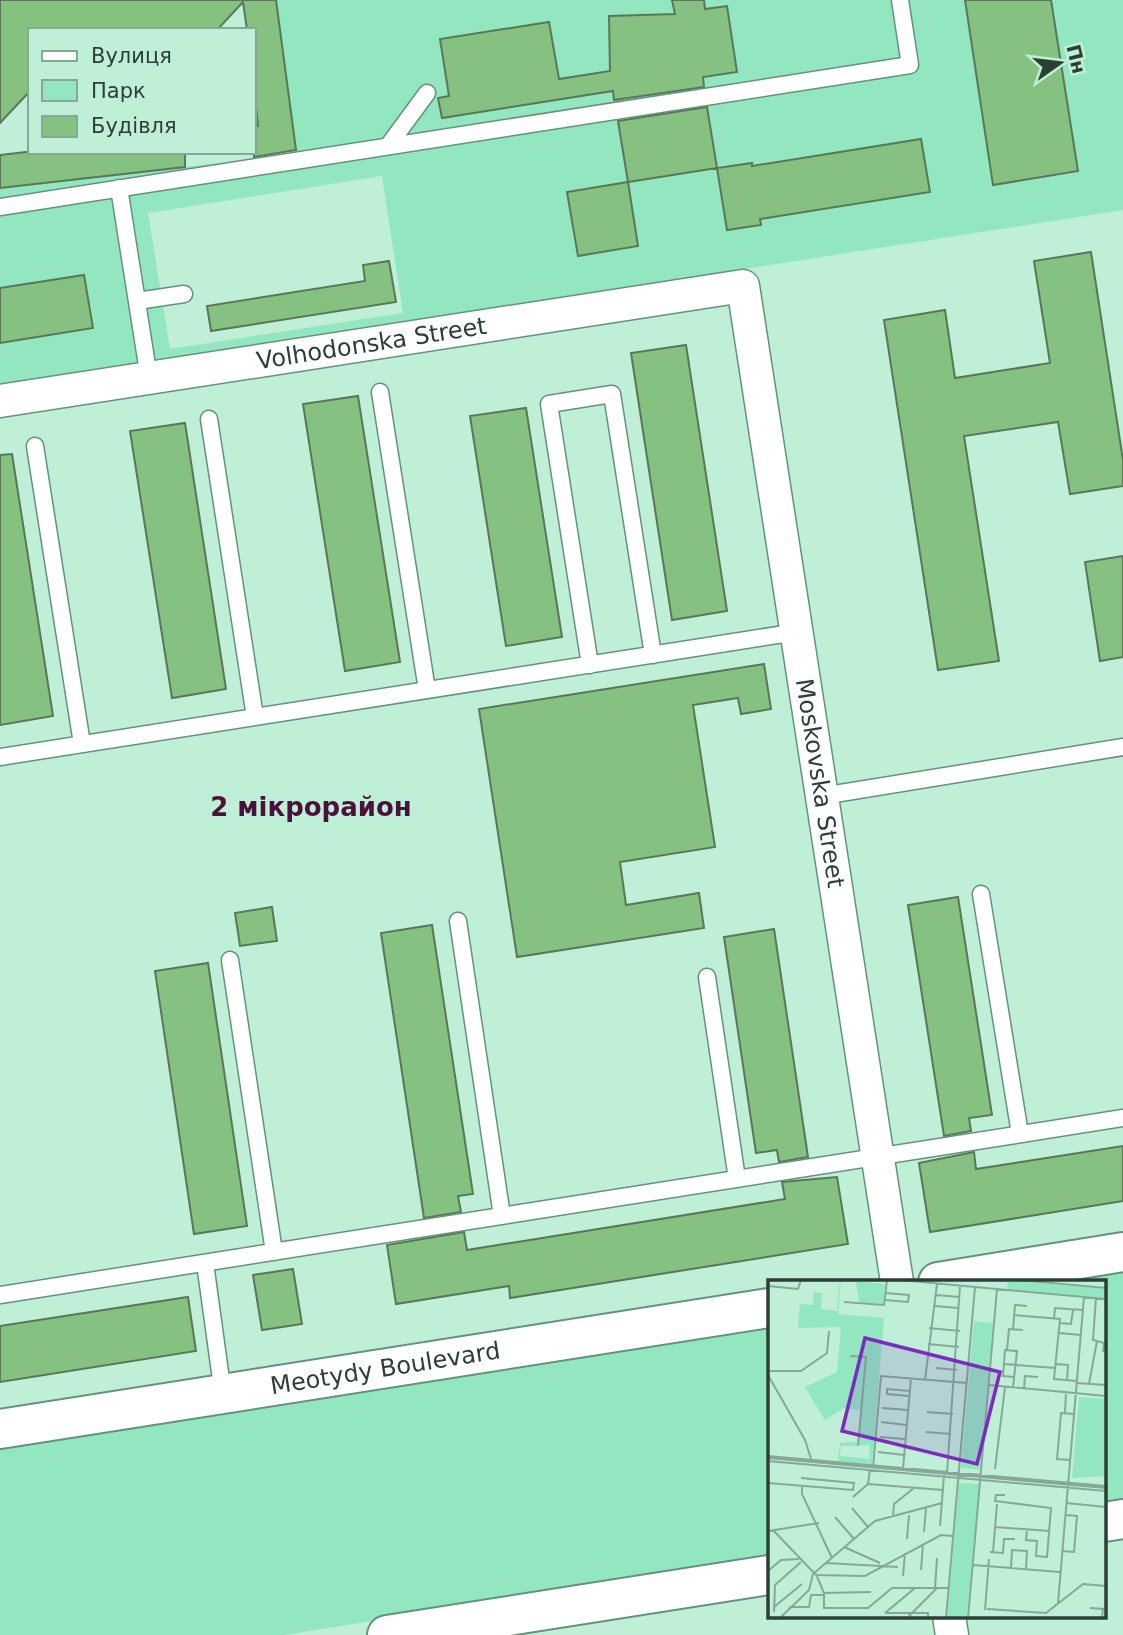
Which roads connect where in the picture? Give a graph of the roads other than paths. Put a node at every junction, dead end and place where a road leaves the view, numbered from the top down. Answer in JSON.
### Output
{"nodes":[{"id":1,"x":900,"y":0,"type":"edge"},
{"id":2,"x":427,"y":93,"type":"dead end"},
{"id":3,"x":388,"y":146,"type":"junction"},
{"id":4,"x":119,"y":188,"type":"junction"},
{"id":5,"x":0,"y":207,"type":"edge"},
{"id":6,"x":743,"y":286,"type":"joint"},
{"id":7,"x":184,"y":294,"type":"dead end"},
{"id":8,"x":137,"y":301,"type":"junction"},
{"id":9,"x":149,"y":378,"type":"junction"},
{"id":10,"x":380,"y":392,"type":"dead end"},
{"id":11,"x":0,"y":401,"type":"edge"},
{"id":12,"x":209,"y":419,"type":"dead end"},
{"id":13,"x":35,"y":446,"type":"dead end"},
{"id":14,"x":796,"y":632,"type":"junction"},
{"id":15,"x":653,"y":655,"type":"junction"},
{"id":16,"x":590,"y":665,"type":"junction"},
{"id":17,"x":426,"y":690,"type":"junction"},
{"id":18,"x":255,"y":717,"type":"junction"},
{"id":19,"x":82,"y":744,"type":"junction"},
{"id":20,"x":1123,"y":747,"type":"edge"},
{"id":21,"x":0,"y":757,"type":"edge"},
{"id":22,"x":822,"y":796,"type":"junction"},
{"id":23,"x":981,"y":894,"type":"dead end"},
{"id":24,"x":458,"y":921,"type":"dead end"},
{"id":25,"x":230,"y":960,"type":"dead end"},
{"id":26,"x":706,"y":976,"type":"dead end"},
{"id":27,"x":1123,"y":1118,"type":"edge"},
{"id":28,"x":1020,"y":1134,"type":"junction"},
{"id":29,"x":877,"y":1157,"type":"junction"},
{"id":30,"x":737,"y":1179,"type":"junction"},
{"id":31,"x":502,"y":1216,"type":"junction"},
{"id":32,"x":274,"y":1252,"type":"junction"},
{"id":33,"x":1123,"y":1252,"type":"edge"},
{"id":34,"x":205,"y":1263,"type":"junction"},
{"id":35,"x":897,"y":1280,"type":"edge"},
{"id":36,"x":950,"y":1280,"type":"edge"},
{"id":37,"x":0,"y":1295,"type":"edge"},
{"id":38,"x":768,"y":1308,"type":"edge"},
{"id":39,"x":223,"y":1394,"type":"junction"},
{"id":40,"x":0,"y":1429,"type":"edge"},
{"id":41,"x":768,"y":1575,"type":"edge"},
{"id":42,"x":387,"y":1635,"type":"edge"}],
"edges":[{"from":1,"to":3,"type":"lane"},
{"from":2,"to":3,"type":"lane"},
{"from":3,"to":4,"type":"lane"},
{"from":4,"to":5,"type":"lane"},
{"from":4,"to":8,"type":"lane"},
{"from":6,"to":9,"type":"street","name":"Volhodonska Street"},
{"from":6,"to":14,"type":"street","name":"Moskovska Street"},
{"from":7,"to":8,"type":"lane"},
{"from":8,"to":9,"type":"lane"},
{"from":9,"to":11,"type":"street","name":"Volhodonska Street"},
{"from":10,"to":17,"type":"lane"},
{"from":12,"to":18,"type":"lane"},
{"from":13,"to":19,"type":"lane"},
{"from":14,"to":15,"type":"lane"},
{"from":14,"to":22,"type":"street","name":"Moskovska Street"},
{"from":15,"to":16,"type":"lane"},
{"from":15,"to":16,"type":"lane"},
{"from":16,"to":17,"type":"lane"},
{"from":17,"to":18,"type":"lane"},
{"from":18,"to":19,"type":"lane"},
{"from":19,"to":21,"type":"lane"},
{"from":20,"to":22,"type":"lane"},
{"from":22,"to":29,"type":"street","name":"Moskovska Street"},
{"from":23,"to":28,"type":"lane"},
{"from":24,"to":31,"type":"lane"},
{"from":25,"to":32,"type":"lane"},
{"from":26,"to":30,"type":"lane"},
{"from":27,"to":28,"type":"lane"},
{"from":28,"to":29,"type":"lane"},
{"from":29,"to":30,"type":"lane"},
{"from":29,"to":35,"type":"street","name":"Moskovska Street"},
{"from":30,"to":31,"type":"lane"},
{"from":31,"to":32,"type":"lane"},
{"from":32,"to":34,"type":"lane"},
{"from":33,"to":36,"type":"street"},
{"from":34,"to":37,"type":"lane"},
{"from":34,"to":39,"type":"lane"},
{"from":38,"to":39,"type":"street","name":"Meotydy Boulevard"},
{"from":39,"to":40,"type":"street","name":"Meotydy Boulevard"},
{"from":41,"to":42,"type":"street"}]}
